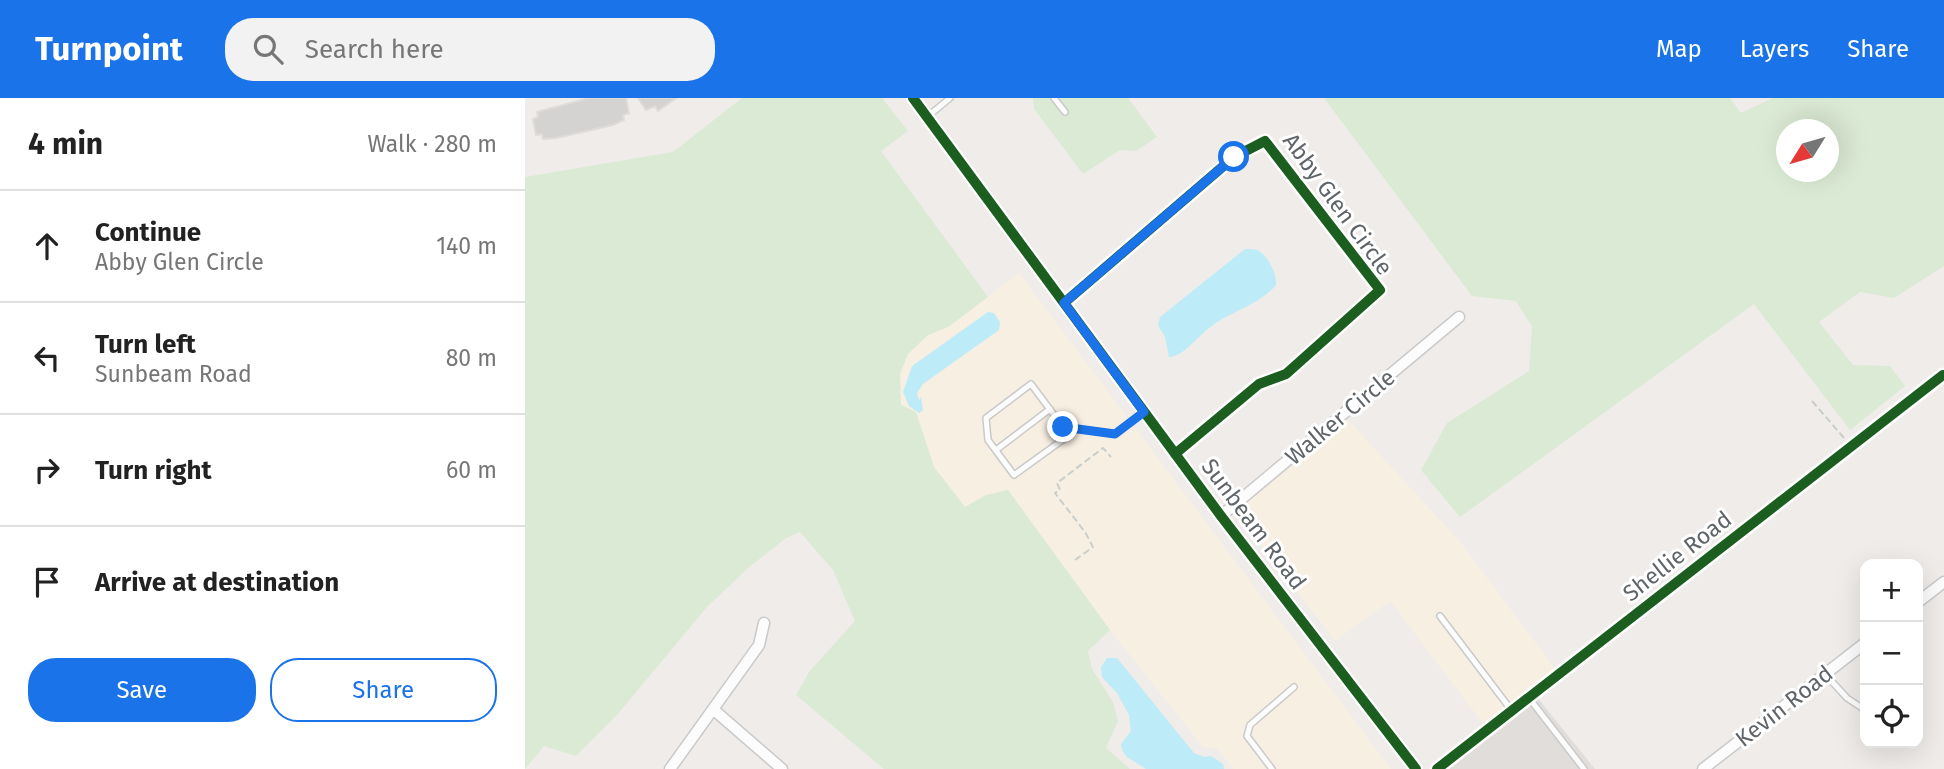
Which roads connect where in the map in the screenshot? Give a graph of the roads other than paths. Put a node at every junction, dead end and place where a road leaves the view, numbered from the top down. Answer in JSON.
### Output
{"nodes":[{"id":1,"x":913,"y":98,"type":"edge"},
{"id":2,"x":950,"y":98,"type":"edge"},
{"id":3,"x":1054,"y":98,"type":"edge"},
{"id":4,"x":1065,"y":112,"type":"dead end"},
{"id":5,"x":926,"y":117,"type":"junction"},
{"id":6,"x":1064,"y":303,"type":"junction"},
{"id":7,"x":1458,"y":317,"type":"dead end"},
{"id":8,"x":1943,"y":375,"type":"edge"},
{"id":9,"x":1050,"y":409,"type":"junction"},
{"id":10,"x":1144,"y":412,"type":"junction"},
{"id":11,"x":1063,"y":427,"type":"junction"},
{"id":12,"x":996,"y":450,"type":"junction"},
{"id":13,"x":1175,"y":454,"type":"junction"},
{"id":14,"x":1221,"y":516,"type":"junction"},
{"id":15,"x":1944,"y":582,"type":"edge"},
{"id":16,"x":1923,"y":598,"type":"edge"},
{"id":17,"x":1440,"y":616,"type":"dead end"},
{"id":18,"x":764,"y":623,"type":"dead end"},
{"id":19,"x":1860,"y":647,"type":"edge"},
{"id":20,"x":1825,"y":674,"type":"junction"},
{"id":21,"x":1294,"y":687,"type":"dead end"},
{"id":22,"x":1529,"y":698,"type":"junction"},
{"id":23,"x":1860,"y":707,"type":"edge"},
{"id":24,"x":714,"y":710,"type":"junction"},
{"id":25,"x":1513,"y":711,"type":"junction"},
{"id":26,"x":670,"y":769,"type":"edge"},
{"id":27,"x":782,"y":769,"type":"edge"},
{"id":28,"x":1272,"y":769,"type":"edge"},
{"id":29,"x":1416,"y":769,"type":"edge"},
{"id":30,"x":1437,"y":769,"type":"edge"},
{"id":31,"x":1584,"y":769,"type":"edge"},
{"id":32,"x":1703,"y":769,"type":"edge"}],
"edges":[{"from":1,"to":5,"type":"street","name":"Sunbeam Road"},
{"from":2,"to":5,"type":"lane"},
{"from":3,"to":4,"type":"lane"},
{"from":5,"to":6,"type":"street","name":"Sunbeam Road"},
{"from":6,"to":10,"type":"street","name":"Sunbeam Road"},
{"from":6,"to":13,"type":"street","name":"Abby Glen Circle"},
{"from":7,"to":14,"type":"street","name":"Walker Circle"},
{"from":8,"to":22,"type":"street","name":"Shellie Road"},
{"from":9,"to":11,"type":"lane"},
{"from":9,"to":12,"type":"lane"},
{"from":9,"to":12,"type":"lane"},
{"from":10,"to":11,"type":"lane"},
{"from":10,"to":13,"type":"street","name":"Sunbeam Road"},
{"from":11,"to":12,"type":"lane"},
{"from":13,"to":14,"type":"street","name":"Sunbeam Road"},
{"from":14,"to":29,"type":"street","name":"Sunbeam Road"},
{"from":15,"to":16,"type":"street"},
{"from":17,"to":25,"type":"lane"},
{"from":18,"to":24,"type":"street"},
{"from":19,"to":20,"type":"street","name":"Kevin Road"},
{"from":20,"to":23,"type":"lane"},
{"from":20,"to":32,"type":"street","name":"Kevin Road"},
{"from":21,"to":28,"type":"lane"},
{"from":22,"to":25,"type":"street","name":"Shellie Road"},
{"from":22,"to":31,"type":"lane"},
{"from":24,"to":26,"type":"street"},
{"from":24,"to":27,"type":"street"},
{"from":25,"to":30,"type":"street","name":"Shellie Road"}]}
